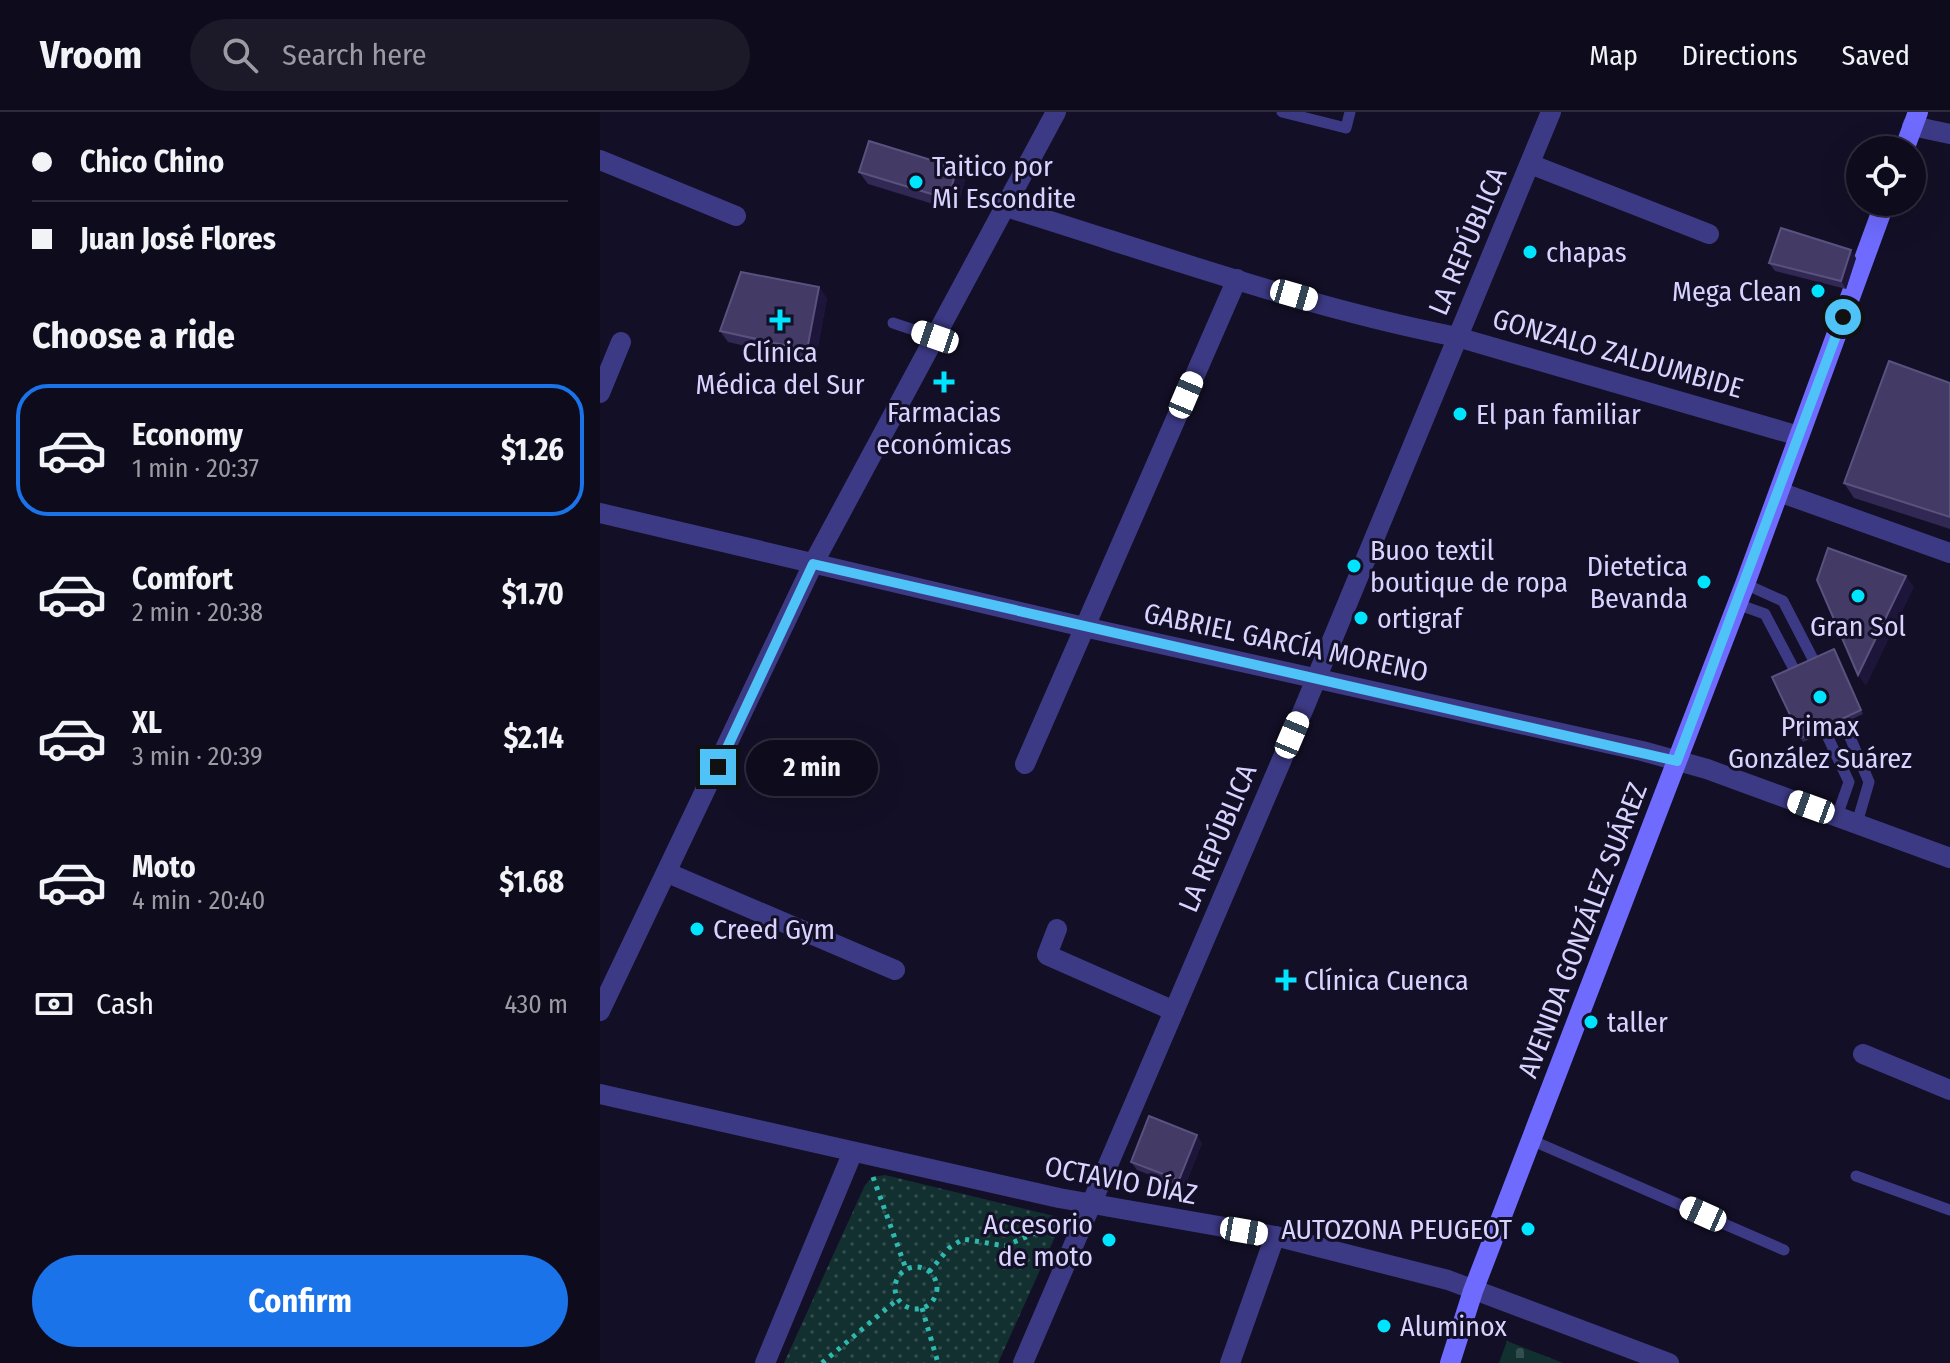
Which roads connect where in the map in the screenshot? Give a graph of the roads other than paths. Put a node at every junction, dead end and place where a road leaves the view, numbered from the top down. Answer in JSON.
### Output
{"nodes":[{"id":1,"x":1056,"y":112,"type":"edge"},
{"id":2,"x":1282,"y":112,"type":"edge"},
{"id":3,"x":1350,"y":112,"type":"edge"},
{"id":4,"x":1551,"y":112,"type":"edge"},
{"id":5,"x":1915,"y":119,"type":"edge"},
{"id":6,"x":1950,"y":134,"type":"edge"},
{"id":7,"x":600,"y":160,"type":"edge"},
{"id":8,"x":1530,"y":164,"type":"junction"},
{"id":9,"x":1006,"y":207,"type":"junction"},
{"id":10,"x":736,"y":216,"type":"dead end"},
{"id":11,"x":1880,"y":216,"type":"edge"},
{"id":12,"x":1709,"y":234,"type":"dead end"},
{"id":13,"x":1237,"y":279,"type":"junction"},
{"id":14,"x":893,"y":323,"type":"dead end"},
{"id":15,"x":935,"y":337,"type":"junction"},
{"id":16,"x":1457,"y":337,"type":"junction"},
{"id":17,"x":621,"y":342,"type":"dead end"},
{"id":18,"x":600,"y":393,"type":"edge"},
{"id":19,"x":1799,"y":436,"type":"junction"},
{"id":20,"x":1779,"y":492,"type":"junction"},
{"id":21,"x":600,"y":513,"type":"edge"},
{"id":22,"x":1950,"y":553,"type":"edge"},
{"id":23,"x":813,"y":564,"type":"junction"},
{"id":24,"x":1745,"y":584,"type":"junction"},
{"id":25,"x":1737,"y":604,"type":"junction"},
{"id":26,"x":1084,"y":627,"type":"junction"},
{"id":27,"x":1821,"y":660,"type":"edge"},
{"id":28,"x":1790,"y":674,"type":"edge"},
{"id":29,"x":1316,"y":677,"type":"junction"},
{"id":30,"x":1849,"y":725,"type":"edge"},
{"id":31,"x":1813,"y":737,"type":"edge"},
{"id":32,"x":1677,"y":761,"type":"junction"},
{"id":33,"x":1025,"y":764,"type":"dead end"},
{"id":34,"x":1847,"y":820,"type":"junction"},
{"id":35,"x":1950,"y":858,"type":"edge"},
{"id":36,"x":668,"y":873,"type":"junction"},
{"id":37,"x":1057,"y":929,"type":"dead end"},
{"id":38,"x":895,"y":970,"type":"dead end"},
{"id":39,"x":600,"y":1011,"type":"edge"},
{"id":40,"x":1174,"y":1011,"type":"junction"},
{"id":41,"x":1863,"y":1054,"type":"dead end"},
{"id":42,"x":1950,"y":1090,"type":"edge"},
{"id":43,"x":600,"y":1094,"type":"edge"},
{"id":44,"x":1531,"y":1140,"type":"junction"},
{"id":45,"x":859,"y":1155,"type":"junction"},
{"id":46,"x":1856,"y":1176,"type":"dead end"},
{"id":47,"x":1092,"y":1206,"type":"junction"},
{"id":48,"x":1950,"y":1210,"type":"edge"},
{"id":49,"x":1275,"y":1236,"type":"junction"},
{"id":50,"x":1784,"y":1250,"type":"dead end"},
{"id":51,"x":1473,"y":1291,"type":"junction"},
{"id":52,"x":765,"y":1363,"type":"edge"},
{"id":53,"x":1023,"y":1363,"type":"edge"},
{"id":54,"x":1230,"y":1363,"type":"edge"},
{"id":55,"x":1450,"y":1363,"type":"edge"},
{"id":56,"x":1669,"y":1363,"type":"edge"}],
"edges":[{"from":1,"to":9,"type":"street"},
{"from":2,"to":3,"type":"lane"},
{"from":4,"to":8,"type":"street","name":"LA REPÚBLICA"},
{"from":5,"to":6,"type":"street"},
{"from":7,"to":10,"type":"street"},
{"from":8,"to":12,"type":"street"},
{"from":8,"to":16,"type":"street","name":"LA REPÚBLICA"},
{"from":9,"to":13,"type":"street","name":"GONZALO ZALDUMBIDE"},
{"from":9,"to":15,"type":"street"},
{"from":11,"to":19,"type":"main road","name":"AVENIDA GONZÁLEZ SUÁREZ"},
{"from":13,"to":16,"type":"street","name":"GONZALO ZALDUMBIDE"},
{"from":13,"to":26,"type":"street"},
{"from":14,"to":15,"type":"lane"},
{"from":15,"to":23,"type":"street"},
{"from":16,"to":19,"type":"street","name":"GONZALO ZALDUMBIDE"},
{"from":16,"to":29,"type":"street","name":"LA REPÚBLICA"},
{"from":17,"to":18,"type":"street"},
{"from":19,"to":20,"type":"main road","name":"AVENIDA GONZÁLEZ SUÁREZ"},
{"from":20,"to":22,"type":"street"},
{"from":20,"to":24,"type":"main road","name":"AVENIDA GONZÁLEZ SUÁREZ"},
{"from":21,"to":23,"type":"street","name":"GABRIEL GARCÍA MORENO"},
{"from":23,"to":26,"type":"street","name":"GABRIEL GARCÍA MORENO"},
{"from":23,"to":36,"type":"street"},
{"from":24,"to":25,"type":"main road","name":"AVENIDA GONZÁLEZ SUÁREZ"},
{"from":24,"to":27,"type":"lane"},
{"from":25,"to":28,"type":"lane"},
{"from":25,"to":32,"type":"main road","name":"AVENIDA GONZÁLEZ SUÁREZ"},
{"from":26,"to":29,"type":"street","name":"GABRIEL GARCÍA MORENO"},
{"from":26,"to":33,"type":"street"},
{"from":29,"to":32,"type":"street","name":"GABRIEL GARCÍA MORENO"},
{"from":29,"to":40,"type":"street","name":"LA REPÚBLICA"},
{"from":30,"to":34,"type":"lane"},
{"from":31,"to":34,"type":"lane"},
{"from":32,"to":34,"type":"street","name":"GABRIEL GARCÍA MORENO"},
{"from":32,"to":44,"type":"main road","name":"AVENIDA GONZÁLEZ SUÁREZ"},
{"from":34,"to":35,"type":"street","name":"GABRIEL GARCÍA MORENO"},
{"from":36,"to":38,"type":"street"},
{"from":36,"to":39,"type":"street"},
{"from":37,"to":40,"type":"street"},
{"from":40,"to":47,"type":"street","name":"LA REPÚBLICA"},
{"from":41,"to":42,"type":"street"},
{"from":43,"to":45,"type":"street","name":"OCTAVIO DÍAZ"},
{"from":44,"to":50,"type":"lane"},
{"from":44,"to":51,"type":"main road","name":"AVENIDA GONZÁLEZ SUÁREZ"},
{"from":45,"to":47,"type":"street","name":"OCTAVIO DÍAZ"},
{"from":45,"to":52,"type":"street"},
{"from":46,"to":48,"type":"lane"},
{"from":47,"to":49,"type":"street","name":"OCTAVIO DÍAZ"},
{"from":47,"to":53,"type":"street","name":"LA REPÚBLICA"},
{"from":49,"to":51,"type":"street","name":"OCTAVIO DÍAZ"},
{"from":49,"to":54,"type":"street"},
{"from":51,"to":55,"type":"main road","name":"AVENIDA GONZÁLEZ SUÁREZ"},
{"from":51,"to":56,"type":"street","name":"OCTAVIO DÍAZ"}]}
